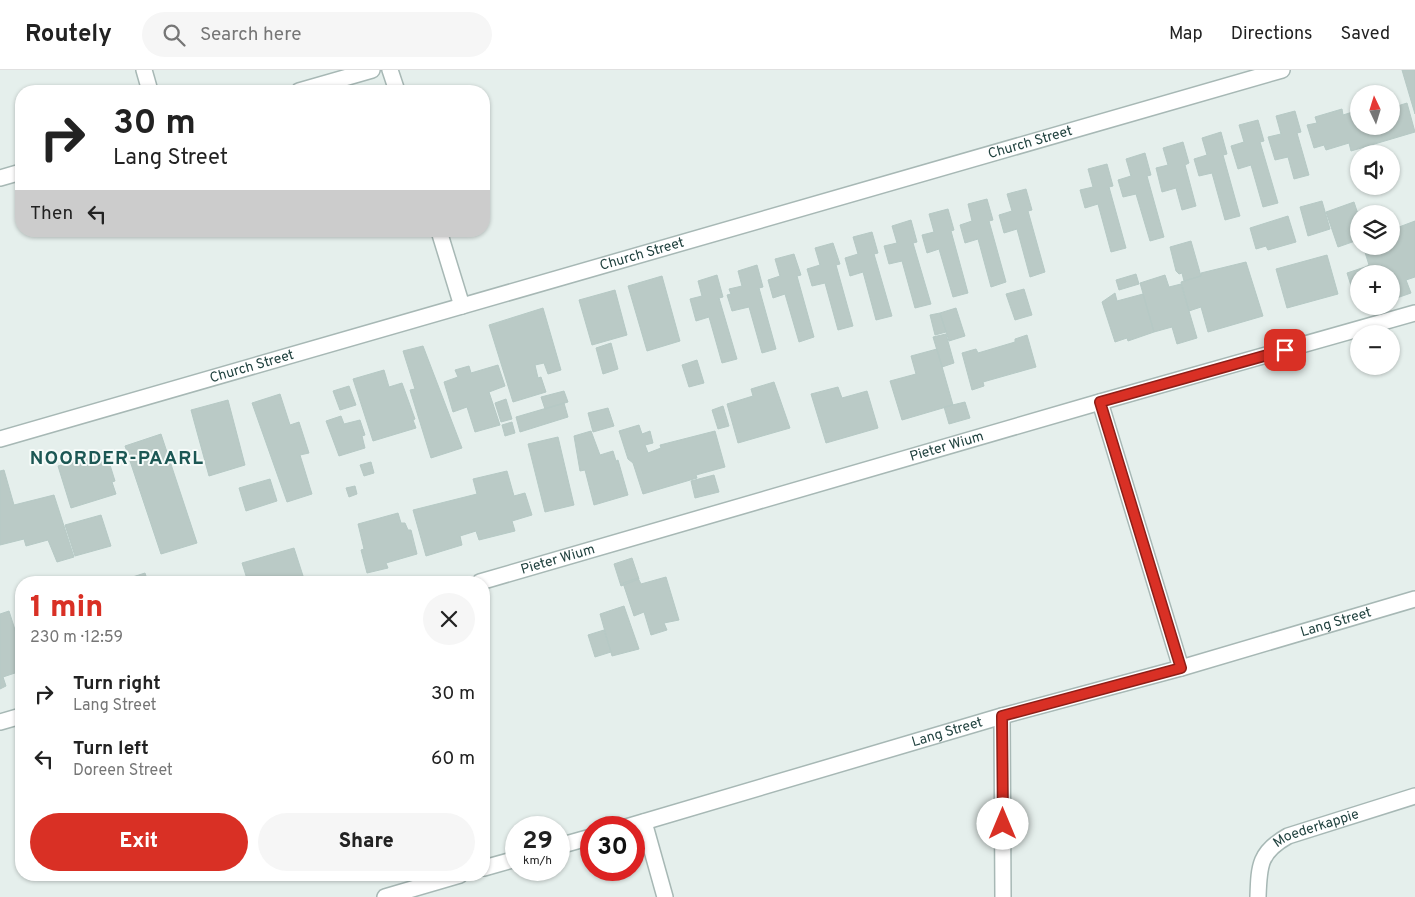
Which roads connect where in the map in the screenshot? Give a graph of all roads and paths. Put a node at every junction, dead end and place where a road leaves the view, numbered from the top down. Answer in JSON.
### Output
{"nodes":[{"id":1,"x":144,"y":70,"type":"edge"},
{"id":2,"x":372,"y":70,"type":"edge"},
{"id":3,"x":390,"y":70,"type":"edge"},
{"id":4,"x":1282,"y":70,"type":"edge"},
{"id":5,"x":148,"y":85,"type":"edge"},
{"id":6,"x":320,"y":85,"type":"edge"},
{"id":7,"x":395,"y":85,"type":"edge"},
{"id":8,"x":15,"y":174,"type":"edge"},
{"id":9,"x":0,"y":178,"type":"edge"},
{"id":10,"x":441,"y":237,"type":"edge"},
{"id":11,"x":462,"y":306,"type":"junction"},
{"id":12,"x":1415,"y":313,"type":"edge"},
{"id":13,"x":1100,"y":402,"type":"junction"},
{"id":14,"x":0,"y":439,"type":"edge"},
{"id":15,"x":490,"y":579,"type":"edge"},
{"id":16,"x":1415,"y":599,"type":"edge"},
{"id":17,"x":1181,"y":668,"type":"junction"},
{"id":18,"x":1002,"y":716,"type":"junction"},
{"id":19,"x":15,"y":718,"type":"edge"},
{"id":20,"x":0,"y":722,"type":"edge"},
{"id":21,"x":1415,"y":796,"type":"edge"},
{"id":22,"x":645,"y":822,"type":"edge"},
{"id":23,"x":645,"y":826,"type":"edge"},
{"id":24,"x":505,"y":862,"type":"edge"},
{"id":25,"x":490,"y":866,"type":"edge"},
{"id":26,"x":440,"y":881,"type":"edge"},
{"id":27,"x":385,"y":897,"type":"edge"},
{"id":28,"x":665,"y":897,"type":"edge"},
{"id":29,"x":1003,"y":897,"type":"edge"},
{"id":30,"x":1258,"y":897,"type":"edge"}],
"edges":[{"from":1,"to":5,"type":"street"},
{"from":2,"to":6,"type":"street"},
{"from":3,"to":7,"type":"street"},
{"from":4,"to":11,"type":"street","name":"Church Street"},
{"from":8,"to":9,"type":"street"},
{"from":10,"to":11,"type":"street"},
{"from":11,"to":14,"type":"street","name":"Church Street"},
{"from":12,"to":13,"type":"street","name":"Pieter Wium"},
{"from":13,"to":15,"type":"street","name":"Pieter Wium"},
{"from":13,"to":17,"type":"street"},
{"from":16,"to":17,"type":"street","name":"Lang Street"},
{"from":17,"to":18,"type":"street","name":"Lang Street"},
{"from":18,"to":22,"type":"street","name":"Lang Street"},
{"from":18,"to":29,"type":"street"},
{"from":19,"to":20,"type":"street"},
{"from":21,"to":30,"type":"street","name":"Moederkappie"},
{"from":23,"to":28,"type":"street"},
{"from":24,"to":25,"type":"street"},
{"from":26,"to":27,"type":"street"}]}
